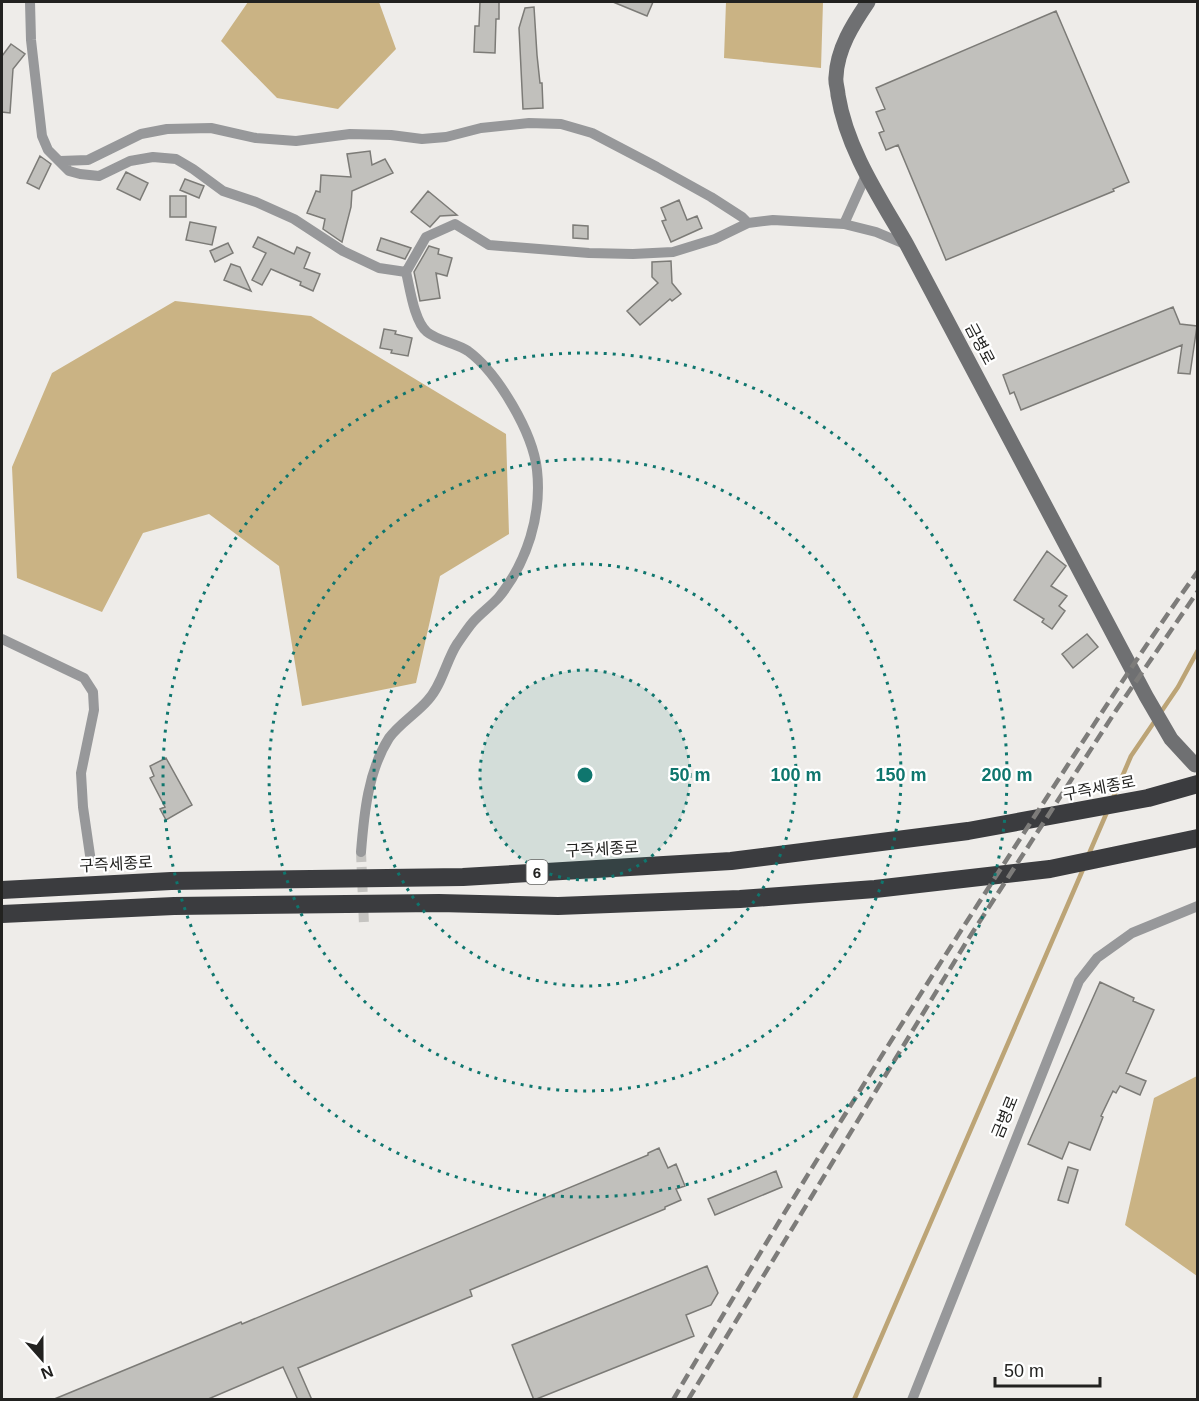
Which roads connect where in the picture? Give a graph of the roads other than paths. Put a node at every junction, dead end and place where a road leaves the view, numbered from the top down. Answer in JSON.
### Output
{"nodes":[{"id":1,"x":30,"y":2,"type":"edge"},
{"id":2,"x":868,"y":2,"type":"edge"},
{"id":3,"x":60,"y":161,"type":"junction"},
{"id":4,"x":866,"y":175,"type":"junction"},
{"id":5,"x":748,"y":223,"type":"junction"},
{"id":6,"x":844,"y":224,"type":"junction"},
{"id":7,"x":907,"y":245,"type":"junction"},
{"id":8,"x":406,"y":272,"type":"junction"},
{"id":9,"x":2,"y":639,"type":"edge"},
{"id":10,"x":1195,"y":765,"type":"dead end"},
{"id":11,"x":1197,"y":784,"type":"edge"},
{"id":12,"x":1197,"y":838,"type":"edge"},
{"id":13,"x":361,"y":852,"type":"tunnel mouth"},
{"id":14,"x":91,"y":861,"type":"dead end"},
{"id":15,"x":2,"y":890,"type":"edge"},
{"id":16,"x":1197,"y":906,"type":"edge"},
{"id":17,"x":2,"y":914,"type":"edge"},
{"id":18,"x":912,"y":1400,"type":"edge"}],
"edges":[{"from":1,"to":3,"type":"street"},
{"from":2,"to":4,"type":"street","name":"금병로"},
{"from":3,"to":5,"type":"street"},
{"from":3,"to":8,"type":"street"},
{"from":4,"to":6,"type":"street"},
{"from":4,"to":7,"type":"street","name":"금병로"},
{"from":5,"to":6,"type":"street"},
{"from":5,"to":8,"type":"street"},
{"from":6,"to":7,"type":"street"},
{"from":7,"to":10,"type":"street","name":"금병로"},
{"from":8,"to":13,"type":"street"},
{"from":9,"to":14,"type":"street"},
{"from":11,"to":15,"type":"highway","name":"구즉세종로","number":"6"},
{"from":12,"to":17,"type":"highway","number":"6"},
{"from":16,"to":18,"type":"street","name":"금병로"}]}
